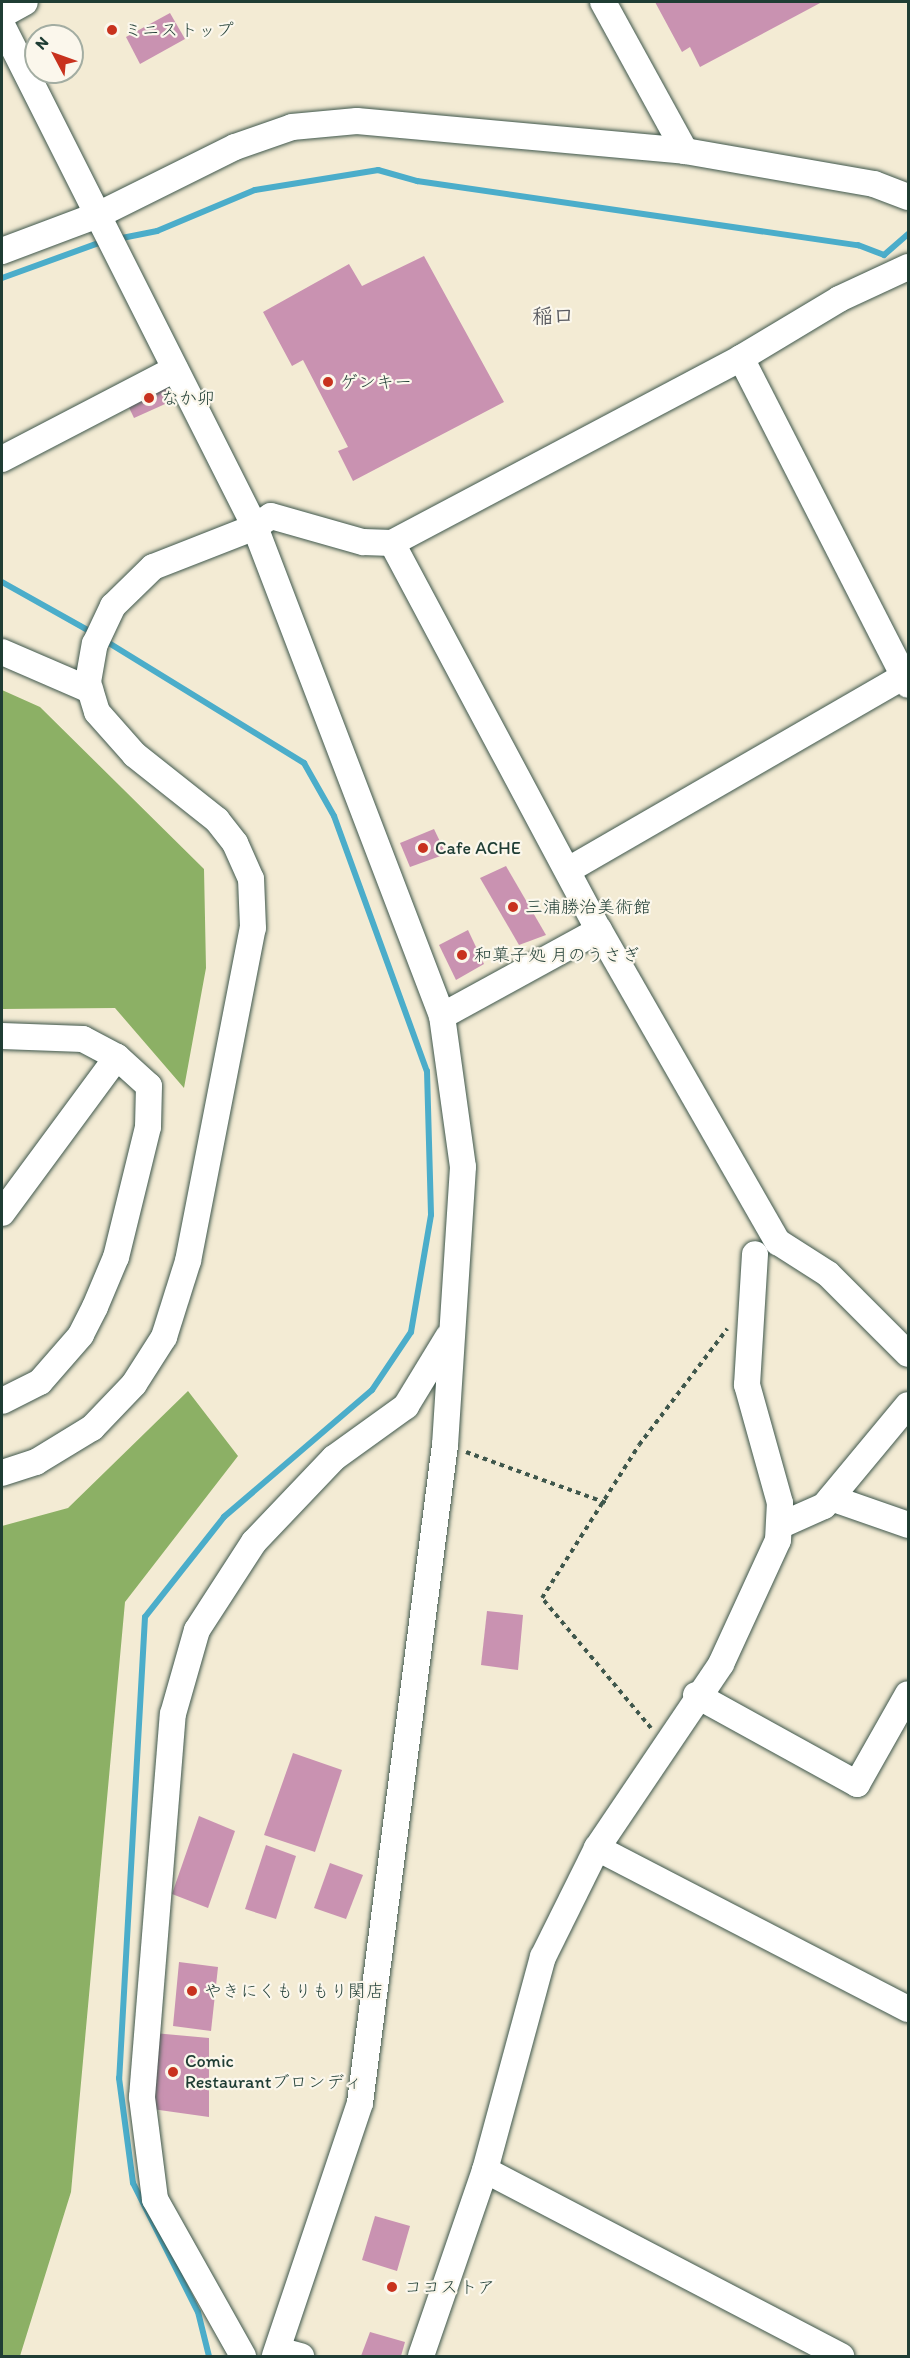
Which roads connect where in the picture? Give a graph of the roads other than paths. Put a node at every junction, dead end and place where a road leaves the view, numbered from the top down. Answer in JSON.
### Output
{"nodes":[{"id":1,"x":26,"y":2,"type":"edge"},
{"id":2,"x":603,"y":2,"type":"edge"},
{"id":3,"x":2,"y":15,"type":"edge"},
{"id":4,"x":2,"y":25,"type":"edge"},
{"id":5,"x":685,"y":152,"type":"junction"},
{"id":6,"x":909,"y":197,"type":"edge"},
{"id":7,"x":98,"y":215,"type":"junction"},
{"id":8,"x":2,"y":251,"type":"edge"},
{"id":9,"x":909,"y":267,"type":"edge"},
{"id":10,"x":741,"y":358,"type":"junction"},
{"id":11,"x":175,"y":369,"type":"junction"},
{"id":12,"x":2,"y":459,"type":"edge"},
{"id":13,"x":255,"y":527,"type":"junction"},
{"id":14,"x":392,"y":543,"type":"junction"},
{"id":15,"x":2,"y":652,"type":"edge"},
{"id":16,"x":907,"y":679,"type":"edge"},
{"id":17,"x":89,"y":686,"type":"junction"},
{"id":18,"x":570,"y":869,"type":"junction"},
{"id":19,"x":599,"y":930,"type":"junction"},
{"id":20,"x":442,"y":1016,"type":"junction"},
{"id":21,"x":2,"y":1036,"type":"edge"},
{"id":22,"x":117,"y":1057,"type":"junction"},
{"id":23,"x":2,"y":1213,"type":"edge"},
{"id":24,"x":755,"y":1254,"type":"dead end"},
{"id":25,"x":450,"y":1334,"type":"junction"},
{"id":26,"x":909,"y":1354,"type":"edge"},
{"id":27,"x":2,"y":1401,"type":"edge"},
{"id":28,"x":909,"y":1405,"type":"edge"},
{"id":29,"x":2,"y":1473,"type":"edge"},
{"id":30,"x":831,"y":1498,"type":"junction"},
{"id":31,"x":909,"y":1525,"type":"edge"},
{"id":32,"x":779,"y":1526,"type":"junction"},
{"id":33,"x":909,"y":1694,"type":"edge"},
{"id":34,"x":696,"y":1695,"type":"junction"},
{"id":35,"x":597,"y":1848,"type":"junction"},
{"id":36,"x":909,"y":2009,"type":"edge"},
{"id":37,"x":485,"y":2170,"type":"junction"},
{"id":38,"x":285,"y":2354,"type":"edge"},
{"id":39,"x":243,"y":2356,"type":"edge"},
{"id":40,"x":421,"y":2356,"type":"edge"},
{"id":41,"x":841,"y":2356,"type":"edge"}],
"edges":[{"from":1,"to":3,"type":"street"},
{"from":2,"to":5,"type":"street"},
{"from":4,"to":7,"type":"street"},
{"from":5,"to":6,"type":"street"},
{"from":5,"to":7,"type":"street"},
{"from":7,"to":8,"type":"street"},
{"from":7,"to":11,"type":"street"},
{"from":9,"to":10,"type":"street"},
{"from":10,"to":14,"type":"street"},
{"from":10,"to":16,"type":"street"},
{"from":11,"to":12,"type":"street"},
{"from":11,"to":13,"type":"street"},
{"from":13,"to":14,"type":"street"},
{"from":13,"to":17,"type":"street"},
{"from":13,"to":20,"type":"street"},
{"from":14,"to":18,"type":"street"},
{"from":15,"to":17,"type":"street"},
{"from":16,"to":18,"type":"street"},
{"from":17,"to":29,"type":"street"},
{"from":18,"to":19,"type":"street"},
{"from":19,"to":20,"type":"street"},
{"from":19,"to":26,"type":"street"},
{"from":20,"to":25,"type":"street"},
{"from":21,"to":22,"type":"street"},
{"from":22,"to":23,"type":"street"},
{"from":22,"to":27,"type":"street"},
{"from":24,"to":32,"type":"street"},
{"from":25,"to":38,"type":"street"},
{"from":25,"to":39,"type":"street"},
{"from":28,"to":30,"type":"street"},
{"from":30,"to":31,"type":"street"},
{"from":30,"to":32,"type":"street"},
{"from":32,"to":34,"type":"street"},
{"from":33,"to":34,"type":"street"},
{"from":34,"to":35,"type":"street"},
{"from":35,"to":36,"type":"street"},
{"from":35,"to":37,"type":"street"},
{"from":37,"to":40,"type":"street"},
{"from":37,"to":41,"type":"street"}]}
